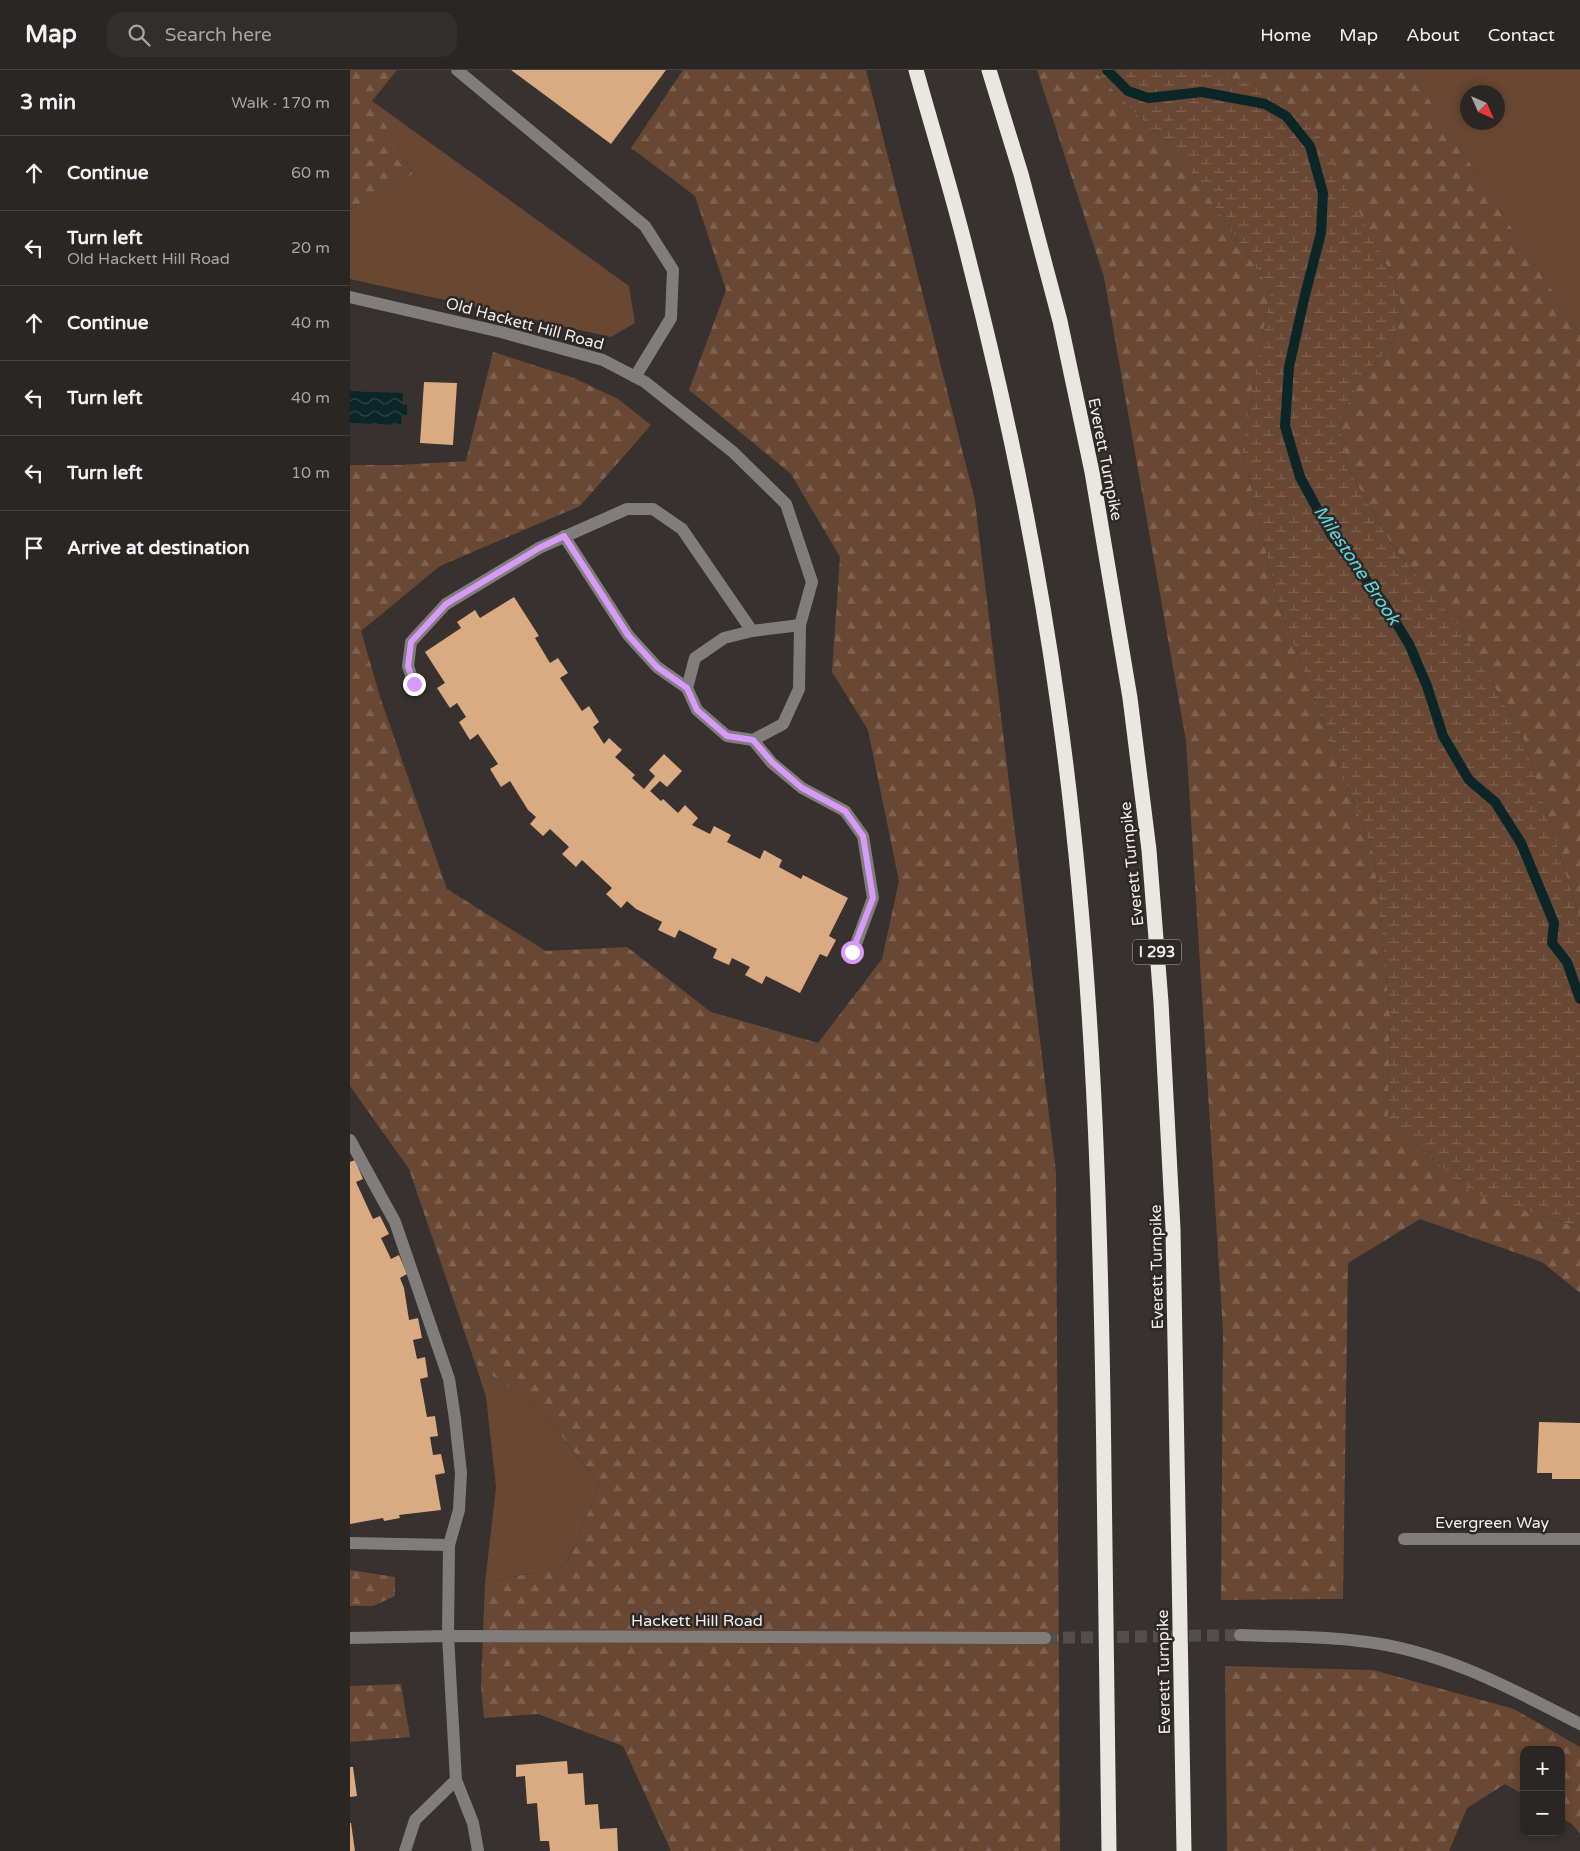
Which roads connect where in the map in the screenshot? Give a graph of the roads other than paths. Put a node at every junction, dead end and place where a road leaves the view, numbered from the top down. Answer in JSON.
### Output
{"nodes":[{"id":1,"x":457,"y":70,"type":"edge"},
{"id":2,"x":916,"y":70,"type":"edge"},
{"id":3,"x":989,"y":70,"type":"edge"},
{"id":4,"x":350,"y":297,"type":"edge"},
{"id":5,"x":635,"y":377,"type":"junction"},
{"id":6,"x":564,"y":536,"type":"junction"},
{"id":7,"x":800,"y":625,"type":"junction"},
{"id":8,"x":752,"y":631,"type":"junction"},
{"id":9,"x":414,"y":684,"type":"dead end"},
{"id":10,"x":687,"y":688,"type":"junction"},
{"id":11,"x":753,"y":740,"type":"junction"},
{"id":12,"x":852,"y":952,"type":"dead end"},
{"id":13,"x":350,"y":1140,"type":"edge"},
{"id":14,"x":1404,"y":1539,"type":"dead end"},
{"id":15,"x":1580,"y":1539,"type":"edge"},
{"id":16,"x":350,"y":1543,"type":"edge"},
{"id":17,"x":449,"y":1545,"type":"junction"},
{"id":18,"x":1240,"y":1635,"type":"tunnel mouth"},
{"id":19,"x":448,"y":1636,"type":"junction"},
{"id":20,"x":350,"y":1638,"type":"edge"},
{"id":21,"x":1045,"y":1638,"type":"tunnel mouth"},
{"id":22,"x":1580,"y":1724,"type":"edge"},
{"id":23,"x":456,"y":1780,"type":"junction"},
{"id":24,"x":405,"y":1851,"type":"edge"},
{"id":25,"x":478,"y":1851,"type":"edge"},
{"id":26,"x":1109,"y":1851,"type":"edge"},
{"id":27,"x":1184,"y":1851,"type":"edge"}],
"edges":[{"from":1,"to":5,"type":"street"},
{"from":2,"to":26,"type":"highway"},
{"from":3,"to":27,"type":"highway","name":"Everett Turnpike","number":"I 293"},
{"from":4,"to":5,"type":"street","name":"Old Hackett Hill Road"},
{"from":5,"to":7,"type":"street","name":"Old Hackett Hill Road"},
{"from":6,"to":8,"type":"street"},
{"from":6,"to":9,"type":"street"},
{"from":6,"to":10,"type":"street"},
{"from":7,"to":8,"type":"street"},
{"from":7,"to":11,"type":"street","name":"Old Hackett Hill Road"},
{"from":8,"to":10,"type":"street"},
{"from":10,"to":11,"type":"street"},
{"from":11,"to":12,"type":"street"},
{"from":13,"to":17,"type":"street"},
{"from":14,"to":15,"type":"street","name":"Evergreen Way"},
{"from":16,"to":17,"type":"street"},
{"from":17,"to":19,"type":"street"},
{"from":18,"to":22,"type":"street"},
{"from":19,"to":20,"type":"street","name":"Hackett Hill Road"},
{"from":19,"to":21,"type":"street","name":"Hackett Hill Road"},
{"from":19,"to":23,"type":"street"},
{"from":23,"to":24,"type":"street"},
{"from":23,"to":25,"type":"street"}]}
